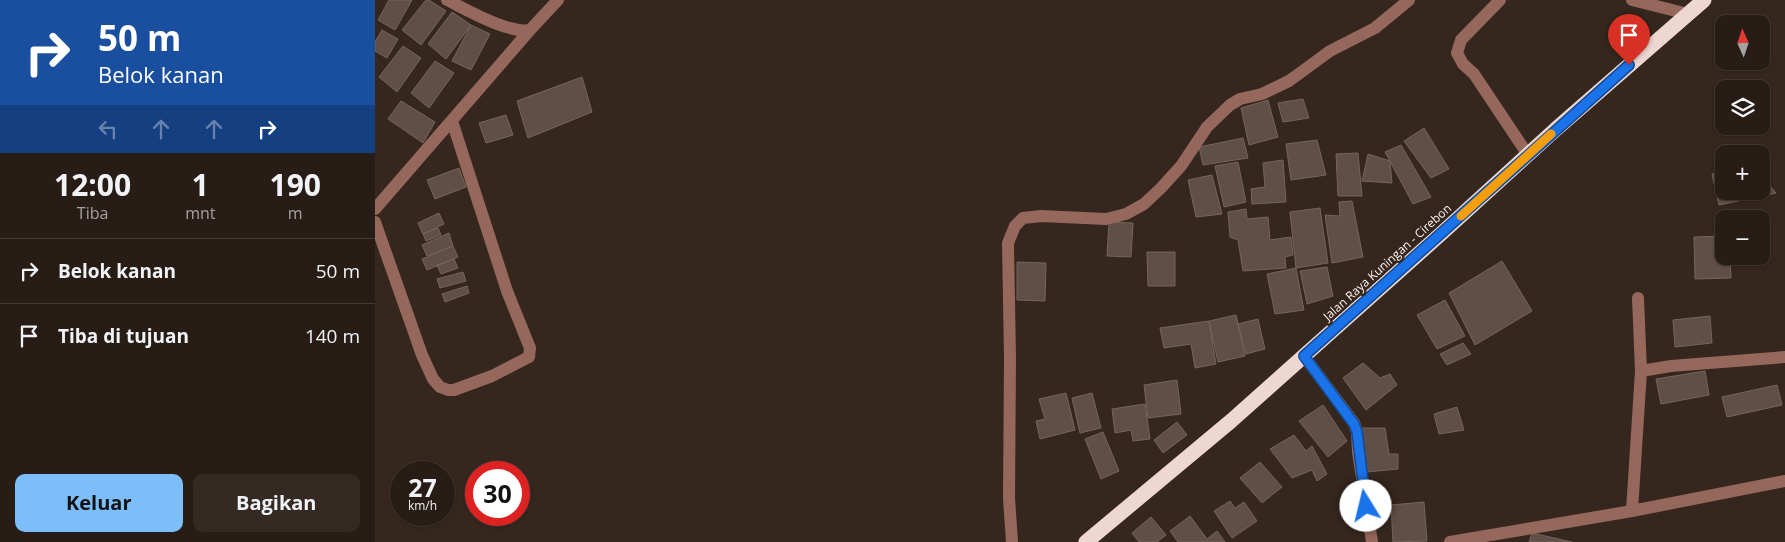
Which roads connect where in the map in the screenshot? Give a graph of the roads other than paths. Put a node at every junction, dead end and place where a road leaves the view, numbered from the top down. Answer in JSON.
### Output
{"nodes":[{"id":1,"x":447,"y":0,"type":"edge"},
{"id":2,"x":558,"y":0,"type":"edge"},
{"id":3,"x":1409,"y":0,"type":"edge"},
{"id":4,"x":1500,"y":0,"type":"edge"},
{"id":5,"x":1632,"y":0,"type":"edge"},
{"id":6,"x":1703,"y":0,"type":"edge"},
{"id":7,"x":1688,"y":14,"type":"junction"},
{"id":8,"x":530,"y":30,"type":"junction"},
{"id":9,"x":452,"y":121,"type":"junction"},
{"id":10,"x":1528,"y":154,"type":"junction"},
{"id":11,"x":375,"y":209,"type":"edge"},
{"id":12,"x":375,"y":222,"type":"edge"},
{"id":13,"x":1638,"y":298,"type":"dead end"},
{"id":14,"x":1304,"y":356,"type":"junction"},
{"id":15,"x":1785,"y":356,"type":"edge"},
{"id":16,"x":1641,"y":371,"type":"junction"},
{"id":17,"x":1785,"y":481,"type":"edge"},
{"id":18,"x":1632,"y":511,"type":"junction"},
{"id":19,"x":1012,"y":542,"type":"edge"},
{"id":20,"x":1086,"y":542,"type":"edge"},
{"id":21,"x":1372,"y":542,"type":"edge"},
{"id":22,"x":1450,"y":542,"type":"edge"}],
"edges":[{"from":1,"to":8,"type":"street"},
{"from":2,"to":8,"type":"street"},
{"from":3,"to":19,"type":"street"},
{"from":4,"to":10,"type":"street"},
{"from":5,"to":7,"type":"street"},
{"from":6,"to":7,"type":"highway","name":"Jalan Raya Kuningan - Cirebon"},
{"from":7,"to":10,"type":"highway","name":"Jalan Raya Kuningan - Cirebon"},
{"from":8,"to":9,"type":"street"},
{"from":9,"to":11,"type":"street"},
{"from":9,"to":12,"type":"street"},
{"from":10,"to":14,"type":"highway","name":"Jalan Raya Kuningan - Cirebon"},
{"from":13,"to":16,"type":"street"},
{"from":14,"to":20,"type":"highway","name":"Jalan Raya Kuningan - Cirebon"},
{"from":14,"to":21,"type":"street"},
{"from":15,"to":16,"type":"street"},
{"from":16,"to":18,"type":"street"},
{"from":17,"to":18,"type":"street"},
{"from":18,"to":22,"type":"street"}]}
